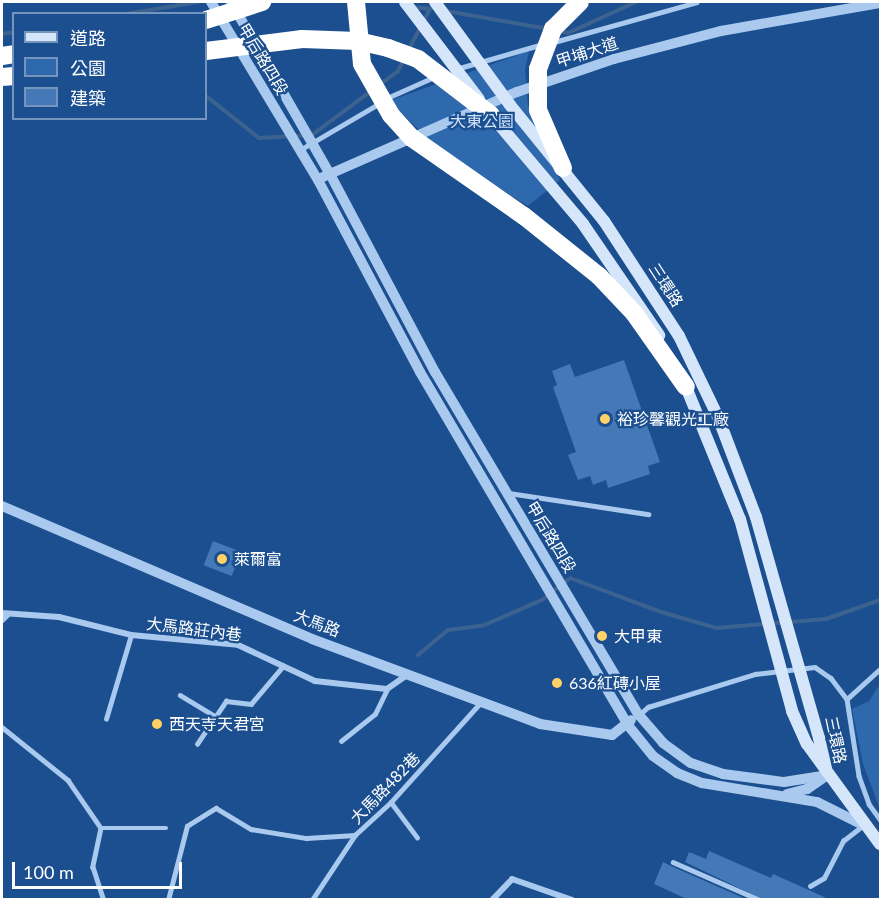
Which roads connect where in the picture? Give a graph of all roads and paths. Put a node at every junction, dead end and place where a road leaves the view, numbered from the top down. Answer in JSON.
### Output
{"nodes":[{"id":1,"x":211,"y":2,"type":"edge"},
{"id":2,"x":231,"y":2,"type":"edge"},
{"id":3,"x":262,"y":2,"type":"edge"},
{"id":4,"x":356,"y":2,"type":"edge"},
{"id":5,"x":405,"y":2,"type":"edge"},
{"id":6,"x":435,"y":2,"type":"edge"},
{"id":7,"x":580,"y":2,"type":"edge"},
{"id":8,"x":697,"y":2,"type":"edge"},
{"id":9,"x":880,"y":3,"type":"edge"},
{"id":10,"x":207,"y":20,"type":"edge"},
{"id":11,"x":207,"y":51,"type":"edge"},
{"id":12,"x":491,"y":115,"type":"junction"},
{"id":13,"x":313,"y":145,"type":"junction"},
{"id":14,"x":300,"y":150,"type":"junction"},
{"id":15,"x":563,"y":168,"type":"junction"},
{"id":16,"x":330,"y":174,"type":"junction"},
{"id":17,"x":318,"y":180,"type":"junction"},
{"id":18,"x":686,"y":387,"type":"junction"},
{"id":19,"x":507,"y":493,"type":"junction"},
{"id":20,"x":2,"y":506,"type":"edge"},
{"id":21,"x":648,"y":514,"type":"dead end"},
{"id":22,"x":3,"y":616,"type":"edge"},
{"id":23,"x":131,"y":635,"type":"junction"},
{"id":24,"x":283,"y":666,"type":"junction"},
{"id":25,"x":880,"y":669,"type":"edge"},
{"id":26,"x":410,"y":673,"type":"junction"},
{"id":27,"x":387,"y":690,"type":"junction"},
{"id":28,"x":180,"y":695,"type":"dead end"},
{"id":29,"x":847,"y":699,"type":"junction"},
{"id":30,"x":482,"y":701,"type":"junction"},
{"id":31,"x":213,"y":715,"type":"junction"},
{"id":32,"x":639,"y":715,"type":"junction"},
{"id":33,"x":106,"y":719,"type":"dead end"},
{"id":34,"x":627,"y":724,"type":"junction"},
{"id":35,"x":2,"y":728,"type":"edge"},
{"id":36,"x":341,"y":741,"type":"dead end"},
{"id":37,"x":197,"y":744,"type":"dead end"},
{"id":38,"x":828,"y":775,"type":"junction"},
{"id":39,"x":784,"y":795,"type":"junction"},
{"id":40,"x":391,"y":802,"type":"junction"},
{"id":41,"x":880,"y":819,"type":"edge"},
{"id":42,"x":863,"y":825,"type":"junction"},
{"id":43,"x":101,"y":828,"type":"junction"},
{"id":44,"x":166,"y":828,"type":"dead end"},
{"id":45,"x":356,"y":835,"type":"junction"},
{"id":46,"x":417,"y":837,"type":"dead end"},
{"id":47,"x":880,"y":844,"type":"edge"},
{"id":48,"x":673,"y":862,"type":"dead end"},
{"id":49,"x":810,"y":886,"type":"dead end"},
{"id":50,"x":104,"y":900,"type":"edge"},
{"id":51,"x":168,"y":900,"type":"edge"},
{"id":52,"x":312,"y":900,"type":"edge"},
{"id":53,"x":492,"y":900,"type":"edge"},
{"id":54,"x":572,"y":900,"type":"edge"},
{"id":55,"x":760,"y":900,"type":"edge"}],
"edges":[{"from":1,"to":14,"type":"street","name":"甲后路四段"},
{"from":2,"to":13,"type":"street","name":"甲后路四段"},
{"from":3,"to":10,"type":"highway","bridge":true},
{"from":4,"to":18,"type":"highway","bridge":true},
{"from":5,"to":12,"type":"main road","name":"三環路","bridge":true},
{"from":6,"to":15,"type":"main road","name":"三環路","bridge":true},
{"from":7,"to":15,"type":"highway","bridge":true},
{"from":8,"to":13,"type":"lane"},
{"from":9,"to":16,"type":"street","name":"甲埔大道"},
{"from":11,"to":12,"type":"highway","bridge":true},
{"from":12,"to":18,"type":"main road","name":"三環路","bridge":true},
{"from":13,"to":14,"type":"lane"},
{"from":13,"to":16,"type":"street","name":"甲后路四段"},
{"from":14,"to":17,"type":"street","name":"甲后路四段"},
{"from":15,"to":38,"type":"main road","name":"三環路","bridge":true},
{"from":16,"to":17,"type":"street","name":"甲埔大道"},
{"from":16,"to":19,"type":"street","name":"甲后路四段"},
{"from":17,"to":34,"type":"street","name":"甲后路四段"},
{"from":18,"to":38,"type":"main road","name":"三環路","bridge":true},
{"from":19,"to":21,"type":"lane"},
{"from":19,"to":32,"type":"street","name":"甲后路四段"},
{"from":20,"to":26,"type":"street","name":"大馬路"},
{"from":22,"to":23,"type":"street","name":"大馬路莊內巷"},
{"from":23,"to":24,"type":"street","name":"大馬路莊內巷"},
{"from":23,"to":33,"type":"lane"},
{"from":24,"to":27,"type":"street","name":"大馬路莊內巷"},
{"from":24,"to":31,"type":"lane"},
{"from":25,"to":29,"type":"lane"},
{"from":26,"to":27,"type":"street"},
{"from":26,"to":30,"type":"street","name":"大馬路"},
{"from":27,"to":36,"type":"lane"},
{"from":28,"to":31,"type":"lane"},
{"from":29,"to":32,"type":"lane"},
{"from":29,"to":41,"type":"lane"},
{"from":30,"to":34,"type":"street","name":"大馬路"},
{"from":30,"to":40,"type":"lane","name":"大馬路482巷"},
{"from":31,"to":37,"type":"lane"},
{"from":32,"to":34,"type":"street","name":"大馬路"},
{"from":32,"to":38,"type":"street","name":"甲后路四段"},
{"from":34,"to":39,"type":"street","name":"甲后路四段"},
{"from":35,"to":43,"type":"lane"},
{"from":38,"to":39,"type":"street","name":"甲后路四段"},
{"from":38,"to":42,"type":"main road"},
{"from":39,"to":42,"type":"street","name":"甲后路四段"},
{"from":40,"to":45,"type":"lane","name":"大馬路482巷"},
{"from":40,"to":46,"type":"lane"},
{"from":42,"to":47,"type":"main road"},
{"from":42,"to":49,"type":"lane"},
{"from":43,"to":44,"type":"lane"},
{"from":43,"to":50,"type":"lane"},
{"from":45,"to":51,"type":"lane","name":"大馬路482巷"},
{"from":45,"to":52,"type":"lane"},
{"from":48,"to":55,"type":"lane"},
{"from":53,"to":54,"type":"street"}]}
